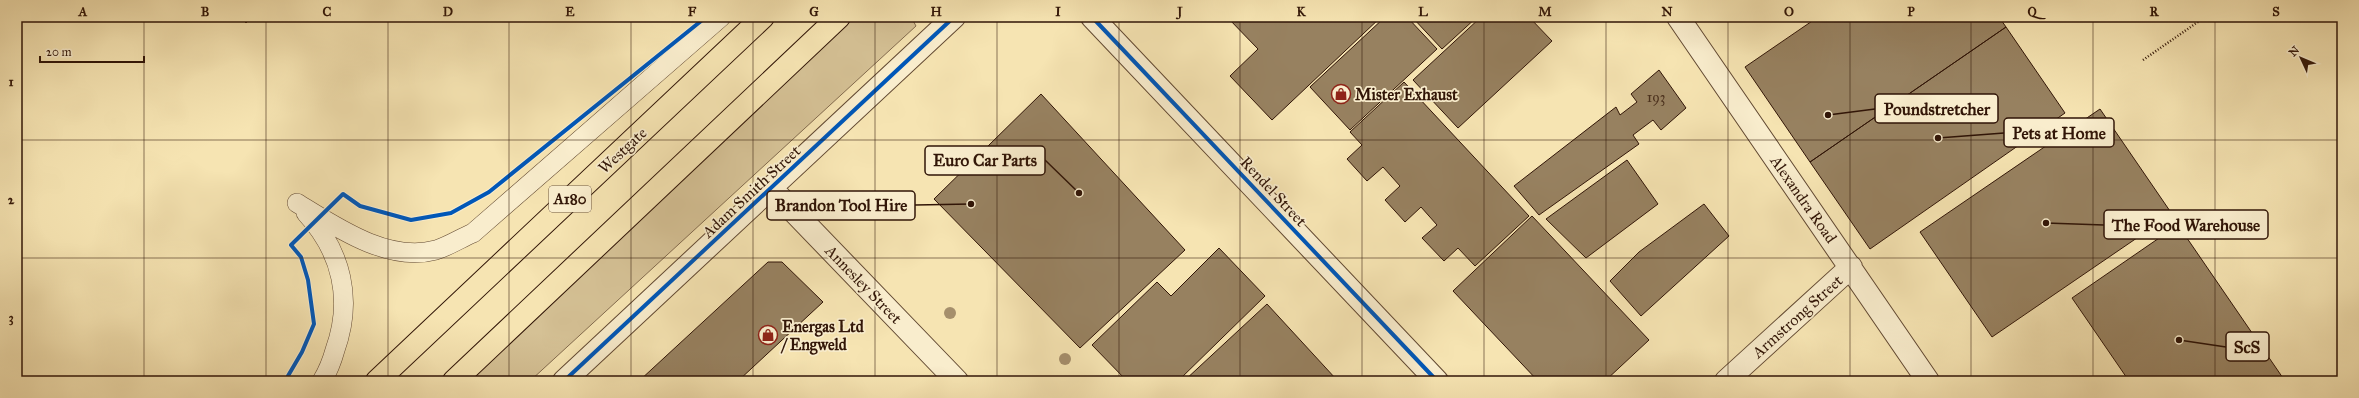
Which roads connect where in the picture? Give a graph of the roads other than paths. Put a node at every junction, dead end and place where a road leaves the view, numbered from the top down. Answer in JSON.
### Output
{"nodes":[{"id":1,"x":721,"y":17,"type":"edge"},
{"id":2,"x":763,"y":17,"type":"edge"},
{"id":3,"x":839,"y":17,"type":"edge"},
{"id":4,"x":954,"y":17,"type":"edge"},
{"id":5,"x":1092,"y":17,"type":"edge"},
{"id":6,"x":1678,"y":17,"type":"edge"},
{"id":7,"x":771,"y":188,"type":"junction"},
{"id":8,"x":1851,"y":267,"type":"junction"},
{"id":9,"x":322,"y":381,"type":"edge"},
{"id":10,"x":377,"y":381,"type":"edge"},
{"id":11,"x":454,"y":381,"type":"edge"},
{"id":12,"x":564,"y":381,"type":"edge"},
{"id":13,"x":957,"y":381,"type":"edge"},
{"id":14,"x":1437,"y":381,"type":"edge"},
{"id":15,"x":1726,"y":381,"type":"edge"},
{"id":16,"x":1928,"y":381,"type":"edge"}],
"edges":[{"from":1,"to":9,"type":"lane"},
{"from":2,"to":10,"type":"highway","name":"Westgate","number":"A180"},
{"from":3,"to":11,"type":"highway"},
{"from":4,"to":7,"type":"street","name":"Adam Smith Street"},
{"from":5,"to":14,"type":"street","name":"Rendel Street"},
{"from":6,"to":8,"type":"street","name":"Alexandra Road"},
{"from":7,"to":12,"type":"street","name":"Adam Smith Street"},
{"from":7,"to":13,"type":"street","name":"Annesley Street"},
{"from":8,"to":15,"type":"street","name":"Armstrong Street"},
{"from":8,"to":16,"type":"street","name":"Alexandra Road"}]}
